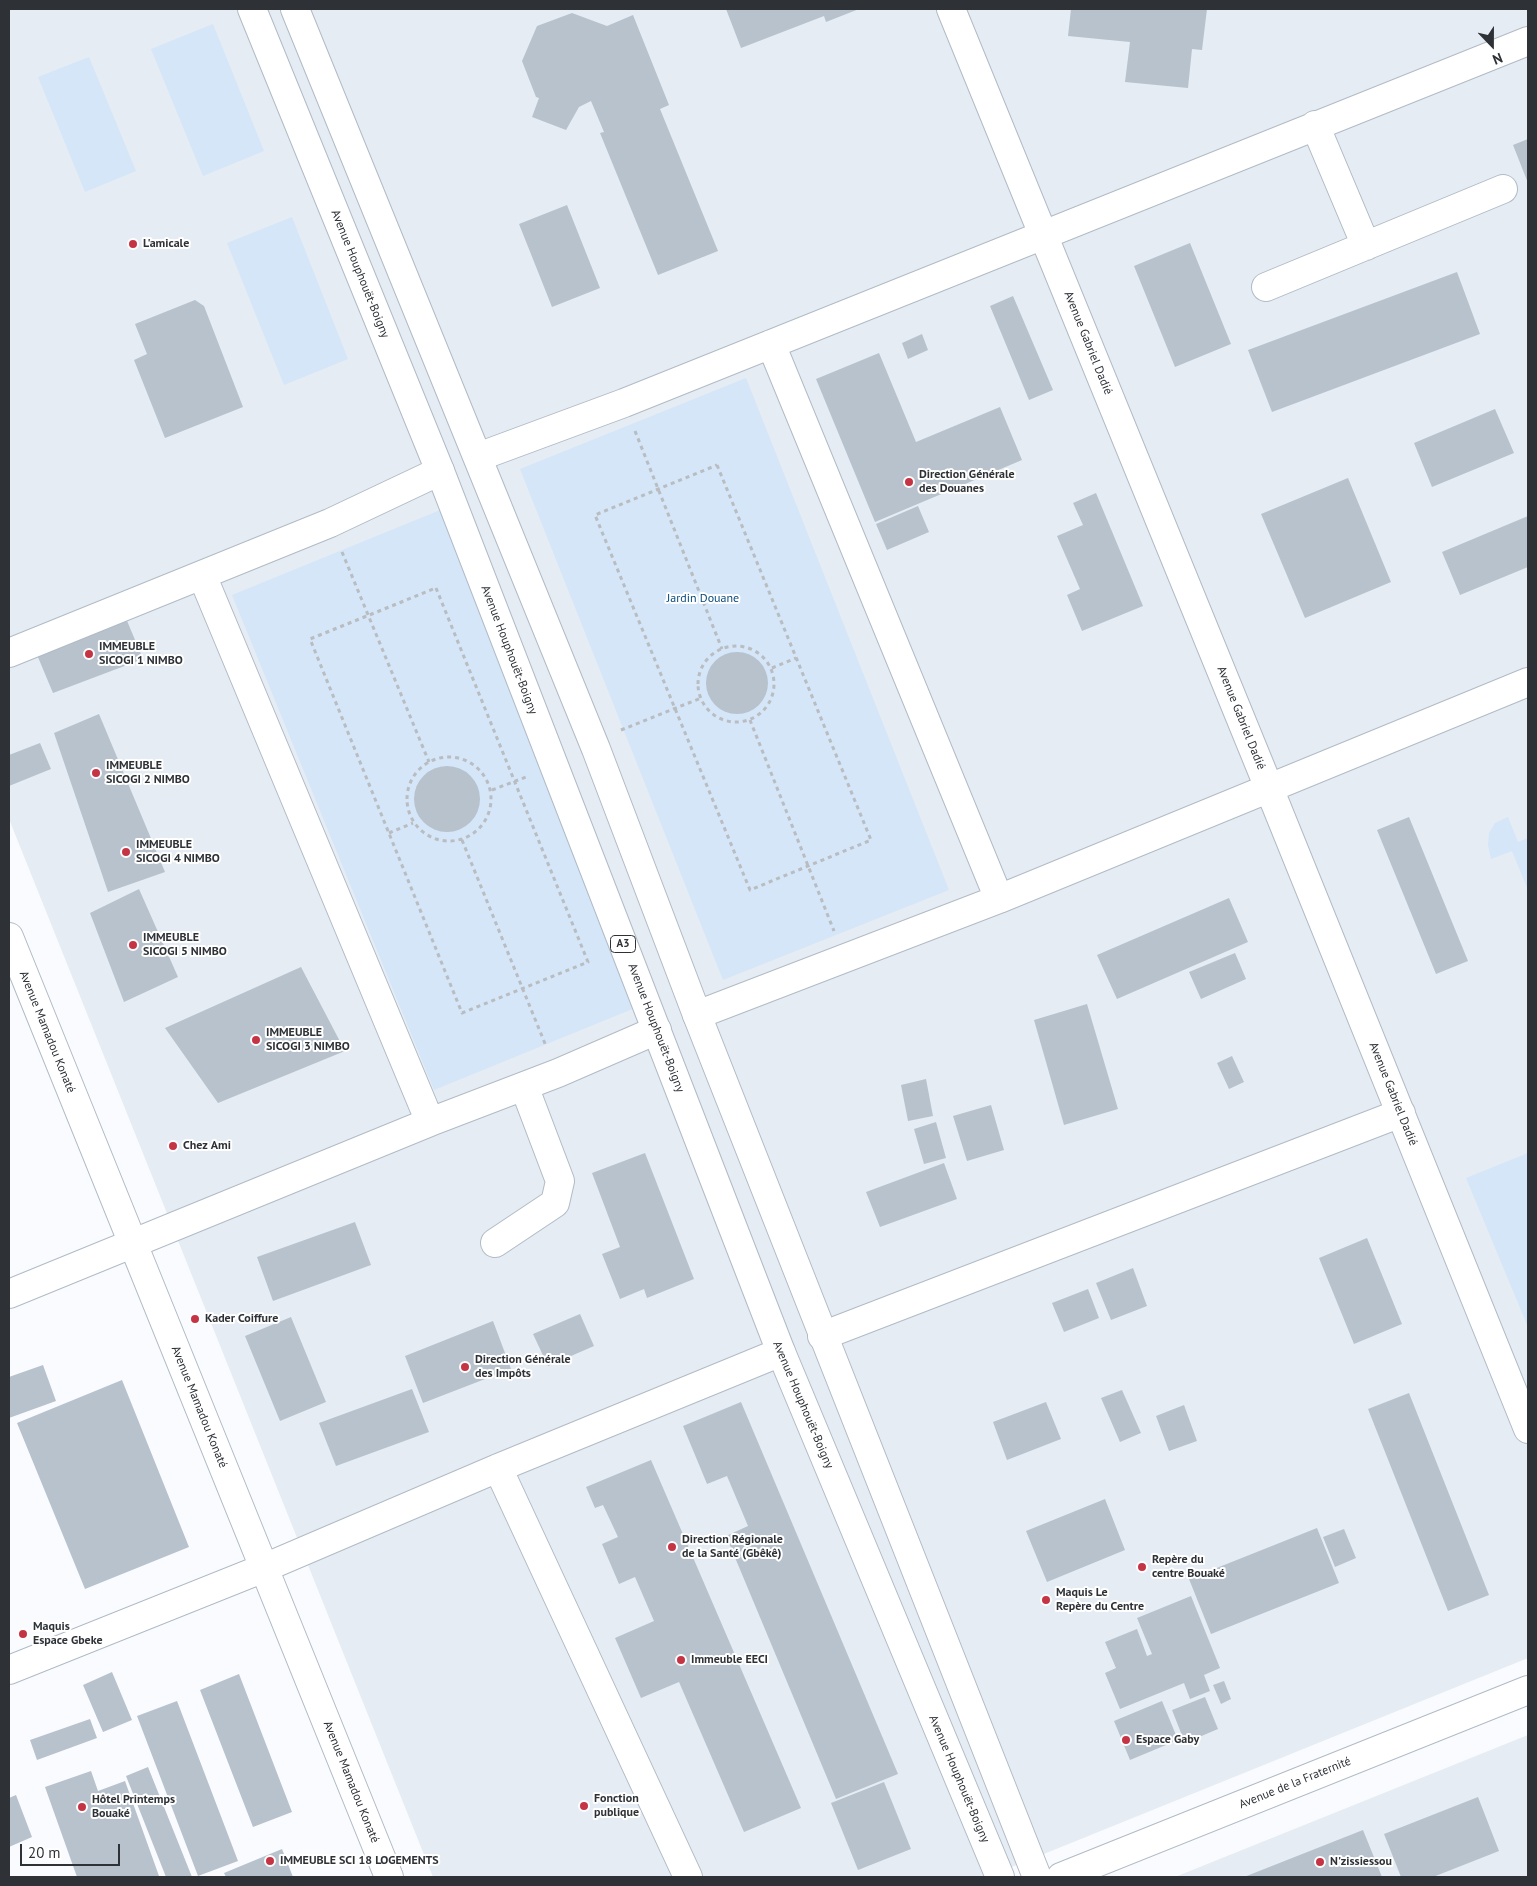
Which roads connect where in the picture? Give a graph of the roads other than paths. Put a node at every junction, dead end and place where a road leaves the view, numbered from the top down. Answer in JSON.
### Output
{"nodes":[{"id":1,"x":252,"y":9,"type":"edge"},
{"id":2,"x":295,"y":9,"type":"edge"},
{"id":3,"x":951,"y":9,"type":"edge"},
{"id":4,"x":1528,"y":40,"type":"edge"},
{"id":5,"x":1315,"y":125,"type":"junction"},
{"id":6,"x":1503,"y":189,"type":"dead end"},
{"id":7,"x":1044,"y":235,"type":"junction"},
{"id":8,"x":1366,"y":246,"type":"junction"},
{"id":9,"x":1266,"y":288,"type":"dead end"},
{"id":10,"x":771,"y":344,"type":"junction"},
{"id":11,"x":478,"y":457,"type":"junction"},
{"id":12,"x":440,"y":471,"type":"junction"},
{"id":13,"x":202,"y":575,"type":"junction"},
{"id":14,"x":9,"y":653,"type":"edge"},
{"id":15,"x":1528,"y":682,"type":"edge"},
{"id":16,"x":1270,"y":788,"type":"junction"},
{"id":17,"x":999,"y":899,"type":"junction"},
{"id":18,"x":9,"y":937,"type":"edge"},
{"id":19,"x":697,"y":1015,"type":"junction"},
{"id":20,"x":657,"y":1030,"type":"junction"},
{"id":21,"x":524,"y":1086,"type":"junction"},
{"id":22,"x":1401,"y":1113,"type":"junction"},
{"id":23,"x":430,"y":1122,"type":"junction"},
{"id":24,"x":495,"y":1243,"type":"dead end"},
{"id":25,"x":133,"y":1244,"type":"junction"},
{"id":26,"x":9,"y":1294,"type":"edge"},
{"id":27,"x":822,"y":1336,"type":"junction"},
{"id":28,"x":781,"y":1352,"type":"junction"},
{"id":29,"x":1528,"y":1429,"type":"edge"},
{"id":30,"x":498,"y":1468,"type":"junction"},
{"id":31,"x":264,"y":1568,"type":"junction"},
{"id":32,"x":9,"y":1670,"type":"edge"},
{"id":33,"x":1528,"y":1690,"type":"edge"},
{"id":34,"x":389,"y":1877,"type":"edge"},
{"id":35,"x":688,"y":1877,"type":"edge"},
{"id":36,"x":1000,"y":1877,"type":"edge"},
{"id":37,"x":1037,"y":1877,"type":"edge"},
{"id":38,"x":1061,"y":1877,"type":"edge"}],
"edges":[{"from":1,"to":12,"type":"main road","name":"Avenue Houphouët-Boigny","number":"A3"},
{"from":2,"to":11,"type":"main road"},
{"from":3,"to":7,"type":"main road","name":"Avenue Gabriel Dadié"},
{"from":4,"to":5,"type":"main road"},
{"from":5,"to":7,"type":"main road"},
{"from":5,"to":8,"type":"main road"},
{"from":6,"to":8,"type":"main road"},
{"from":7,"to":10,"type":"main road"},
{"from":7,"to":16,"type":"main road","name":"Avenue Gabriel Dadié"},
{"from":8,"to":9,"type":"main road"},
{"from":10,"to":11,"type":"main road"},
{"from":10,"to":17,"type":"main road"},
{"from":11,"to":19,"type":"main road"},
{"from":12,"to":13,"type":"main road"},
{"from":12,"to":20,"type":"main road","name":"Avenue Houphouët-Boigny","number":"A3"},
{"from":13,"to":14,"type":"main road"},
{"from":13,"to":23,"type":"main road"},
{"from":15,"to":16,"type":"main road"},
{"from":16,"to":17,"type":"main road"},
{"from":16,"to":22,"type":"main road","name":"Avenue Gabriel Dadié"},
{"from":17,"to":19,"type":"main road"},
{"from":18,"to":25,"type":"main road","name":"Avenue Mamadou Konaté"},
{"from":19,"to":27,"type":"main road"},
{"from":20,"to":21,"type":"main road"},
{"from":20,"to":28,"type":"main road","name":"Avenue Houphouët-Boigny","number":"A3"},
{"from":21,"to":23,"type":"main road"},
{"from":21,"to":24,"type":"main road"},
{"from":22,"to":27,"type":"main road"},
{"from":22,"to":29,"type":"main road","name":"Avenue Gabriel Dadié"},
{"from":23,"to":25,"type":"main road"},
{"from":25,"to":26,"type":"main road"},
{"from":25,"to":31,"type":"main road","name":"Avenue Mamadou Konaté"},
{"from":27,"to":37,"type":"main road"},
{"from":28,"to":30,"type":"main road"},
{"from":28,"to":36,"type":"main road","name":"Avenue Houphouët-Boigny","number":"A3"},
{"from":30,"to":31,"type":"main road"},
{"from":30,"to":35,"type":"main road"},
{"from":31,"to":32,"type":"main road"},
{"from":31,"to":34,"type":"main road","name":"Avenue Mamadou Konaté"},
{"from":33,"to":38,"type":"main road","name":"Avenue de la Fraternité"}]}
